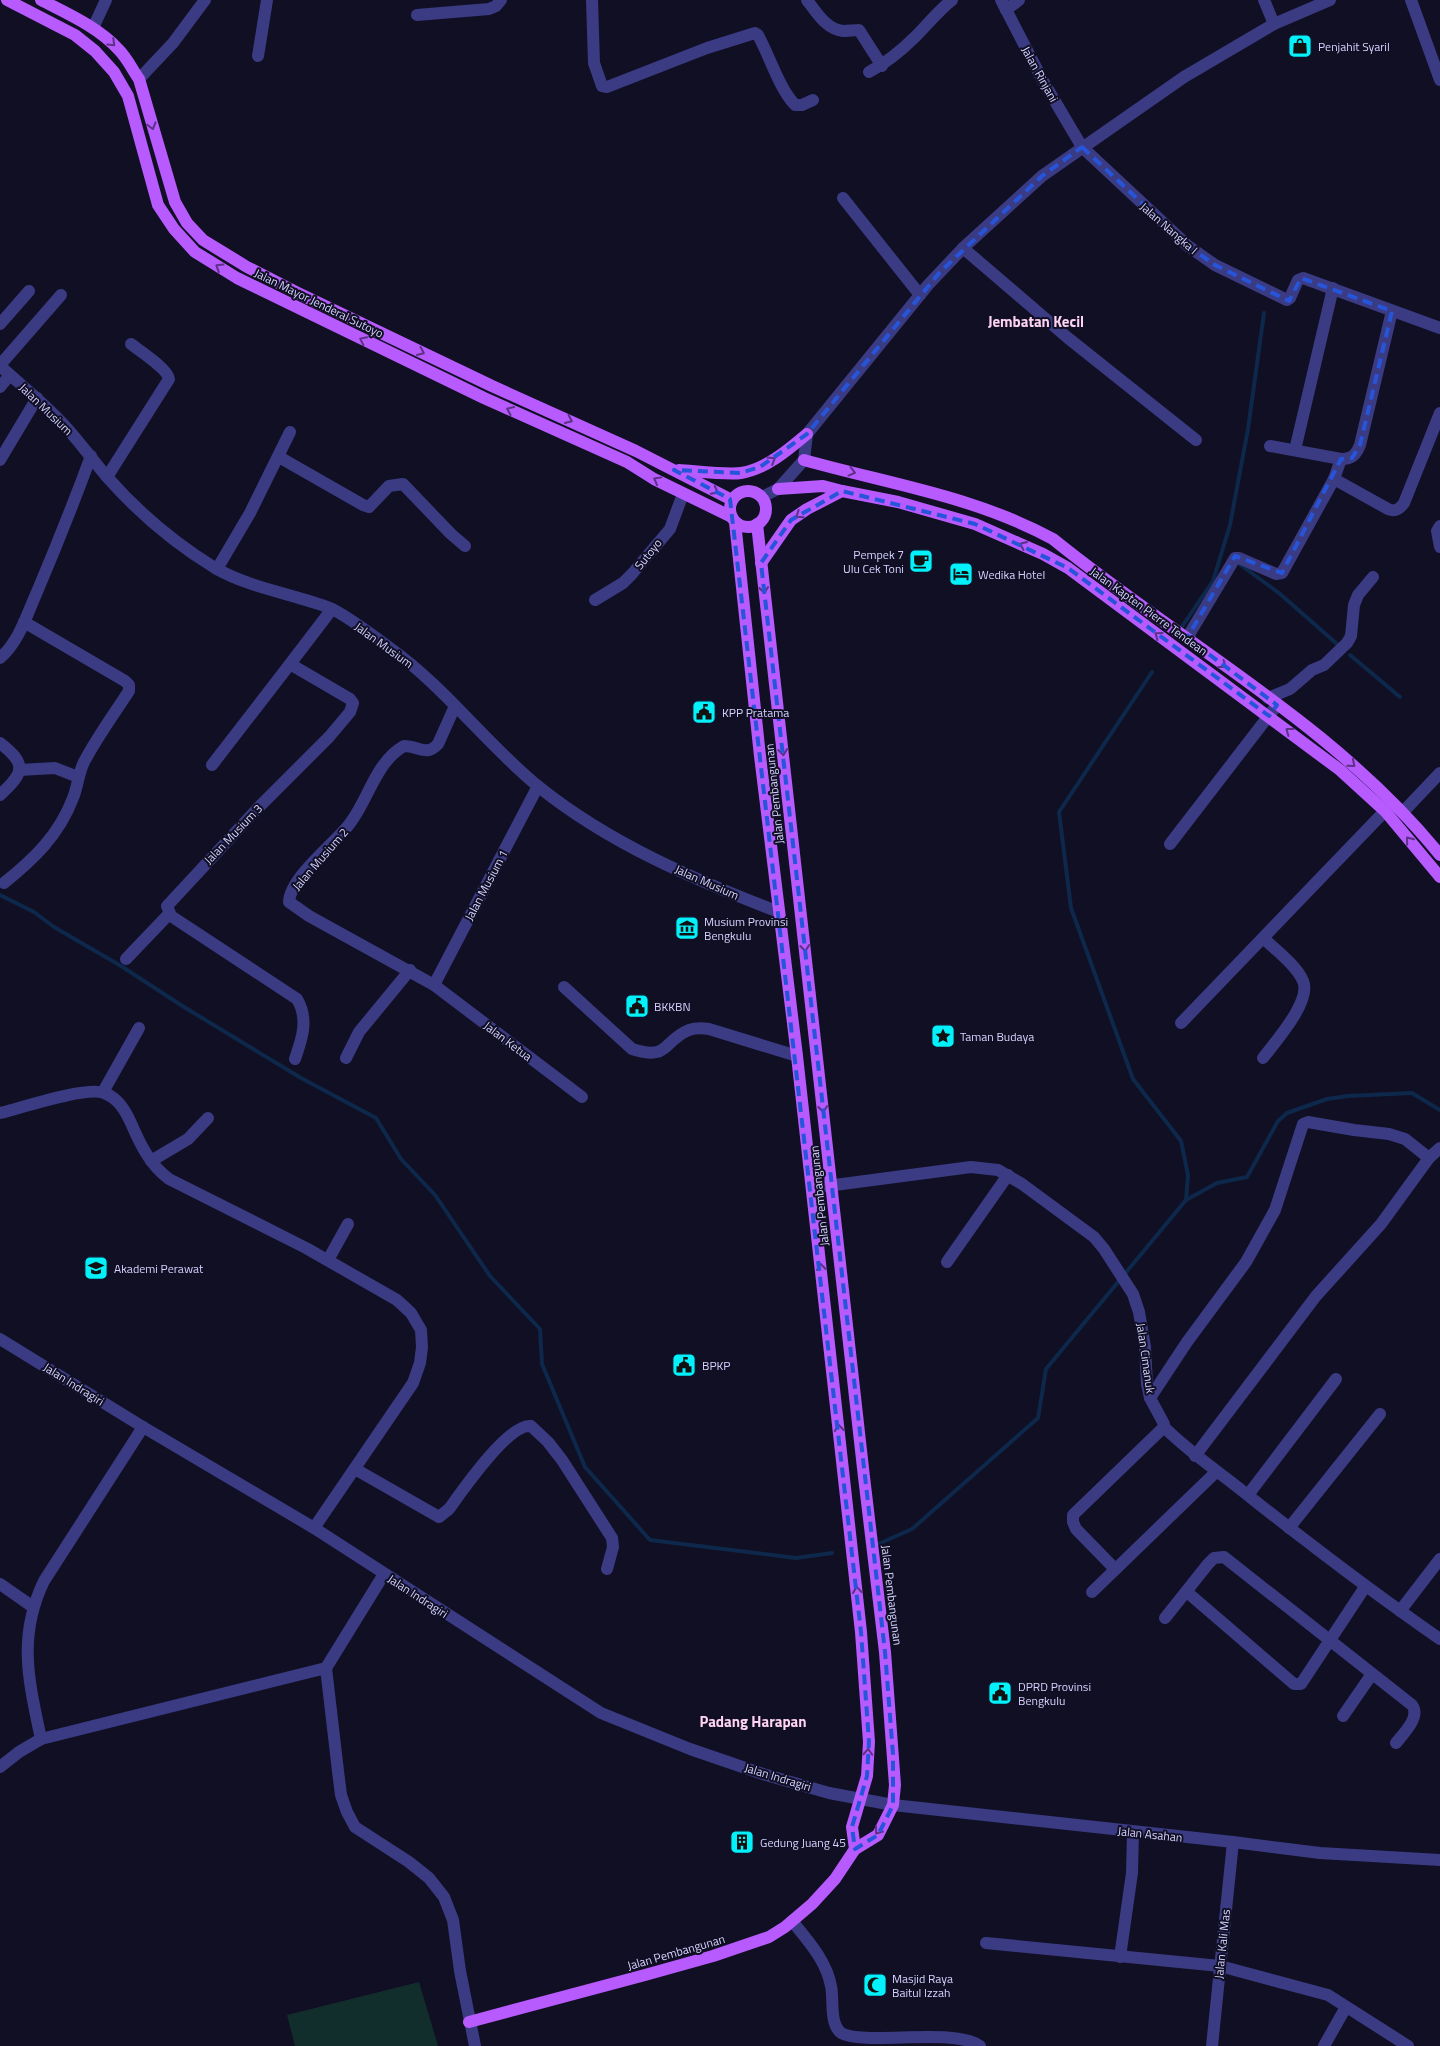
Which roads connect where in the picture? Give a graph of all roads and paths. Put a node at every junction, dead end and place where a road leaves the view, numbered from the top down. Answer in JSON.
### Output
{"nodes":[{"id":1,"x":7,"y":0,"type":"edge"},
{"id":2,"x":41,"y":0,"type":"edge"},
{"id":3,"x":106,"y":0,"type":"edge"},
{"id":4,"x":204,"y":0,"type":"edge"},
{"id":5,"x":267,"y":0,"type":"edge"},
{"id":6,"x":501,"y":0,"type":"edge"},
{"id":7,"x":592,"y":0,"type":"edge"},
{"id":8,"x":807,"y":0,"type":"edge"},
{"id":9,"x":952,"y":0,"type":"edge"},
{"id":10,"x":1019,"y":0,"type":"edge"},
{"id":11,"x":1264,"y":0,"type":"edge"},
{"id":12,"x":1330,"y":0,"type":"edge"},
{"id":13,"x":1411,"y":0,"type":"edge"},
{"id":14,"x":1003,"y":5,"type":"edge"},
{"id":15,"x":416,"y":14,"type":"dead end"},
{"id":16,"x":1274,"y":24,"type":"junction"},
{"id":17,"x":93,"y":28,"type":"junction"},
{"id":18,"x":258,"y":56,"type":"dead end"},
{"id":19,"x":882,"y":66,"type":"junction"},
{"id":20,"x":869,"y":72,"type":"dead end"},
{"id":21,"x":139,"y":79,"type":"junction"},
{"id":22,"x":1440,"y":80,"type":"edge"},
{"id":23,"x":813,"y":100,"type":"dead end"},
{"id":24,"x":1082,"y":147,"type":"junction"},
{"id":25,"x":843,"y":198,"type":"dead end"},
{"id":26,"x":963,"y":248,"type":"junction"},
{"id":27,"x":1334,"y":288,"type":"junction"},
{"id":28,"x":29,"y":291,"type":"dead end"},
{"id":29,"x":62,"y":295,"type":"dead end"},
{"id":30,"x":920,"y":295,"type":"junction"},
{"id":31,"x":1392,"y":311,"type":"junction"},
{"id":32,"x":0,"y":324,"type":"edge"},
{"id":33,"x":1440,"y":328,"type":"edge"},
{"id":34,"x":131,"y":344,"type":"dead end"},
{"id":35,"x":3,"y":369,"type":"edge"},
{"id":36,"x":0,"y":387,"type":"edge"},
{"id":37,"x":37,"y":398,"type":"junction"},
{"id":38,"x":1440,"y":413,"type":"edge"},
{"id":39,"x":290,"y":432,"type":"dead end"},
{"id":40,"x":807,"y":434,"type":"junction"},
{"id":41,"x":1196,"y":440,"type":"dead end"},
{"id":42,"x":1270,"y":446,"type":"dead end"},
{"id":43,"x":1295,"y":450,"type":"junction"},
{"id":44,"x":91,"y":456,"type":"junction"},
{"id":45,"x":279,"y":457,"type":"junction"},
{"id":46,"x":1341,"y":459,"type":"junction"},
{"id":47,"x":0,"y":460,"type":"edge"},
{"id":48,"x":804,"y":460,"type":"junction"},
{"id":49,"x":674,"y":470,"type":"junction"},
{"id":50,"x":107,"y":477,"type":"junction"},
{"id":51,"x":1334,"y":479,"type":"junction"},
{"id":52,"x":778,"y":489,"type":"junction"},
{"id":53,"x":842,"y":492,"type":"junction"},
{"id":54,"x":682,"y":494,"type":"junction"},
{"id":55,"x":762,"y":497,"type":"junction"},
{"id":56,"x":732,"y":500,"type":"junction"},
{"id":57,"x":734,"y":519,"type":"junction"},
{"id":58,"x":757,"y":524,"type":"junction"},
{"id":59,"x":1440,"y":526,"type":"edge"},
{"id":60,"x":465,"y":546,"type":"dead end"},
{"id":61,"x":1440,"y":547,"type":"edge"},
{"id":62,"x":761,"y":563,"type":"junction"},
{"id":63,"x":217,"y":569,"type":"junction"},
{"id":64,"x":1373,"y":577,"type":"dead end"},
{"id":65,"x":595,"y":600,"type":"dead end"},
{"id":66,"x":332,"y":609,"type":"junction"},
{"id":67,"x":24,"y":622,"type":"junction"},
{"id":68,"x":1187,"y":638,"type":"junction"},
{"id":69,"x":0,"y":658,"type":"edge"},
{"id":70,"x":290,"y":664,"type":"junction"},
{"id":71,"x":1273,"y":701,"type":"junction"},
{"id":72,"x":455,"y":706,"type":"junction"},
{"id":73,"x":1269,"y":716,"type":"junction"},
{"id":74,"x":0,"y":743,"type":"edge"},
{"id":75,"x":212,"y":765,"type":"dead end"},
{"id":76,"x":19,"y":770,"type":"junction"},
{"id":77,"x":1440,"y":772,"type":"edge"},
{"id":78,"x":78,"y":777,"type":"junction"},
{"id":79,"x":538,"y":786,"type":"junction"},
{"id":80,"x":0,"y":795,"type":"edge"},
{"id":81,"x":1385,"y":812,"type":"junction"},
{"id":82,"x":1403,"y":812,"type":"junction"},
{"id":83,"x":1170,"y":844,"type":"dead end"},
{"id":84,"x":1440,"y":854,"type":"edge"},
{"id":85,"x":1440,"y":877,"type":"edge"},
{"id":86,"x":4,"y":883,"type":"dead end"},
{"id":87,"x":779,"y":912,"type":"junction"},
{"id":88,"x":169,"y":914,"type":"junction"},
{"id":89,"x":802,"y":918,"type":"junction"},
{"id":90,"x":1263,"y":938,"type":"junction"},
{"id":91,"x":126,"y":959,"type":"dead end"},
{"id":92,"x":410,"y":970,"type":"junction"},
{"id":93,"x":434,"y":985,"type":"junction"},
{"id":94,"x":564,"y":987,"type":"dead end"},
{"id":95,"x":1181,"y":1023,"type":"dead end"},
{"id":96,"x":139,"y":1028,"type":"dead end"},
{"id":97,"x":797,"y":1056,"type":"junction"},
{"id":98,"x":295,"y":1058,"type":"dead end"},
{"id":99,"x":346,"y":1058,"type":"dead end"},
{"id":100,"x":1263,"y":1058,"type":"dead end"},
{"id":101,"x":103,"y":1092,"type":"junction"},
{"id":102,"x":582,"y":1097,"type":"dead end"},
{"id":103,"x":0,"y":1113,"type":"edge"},
{"id":104,"x":208,"y":1118,"type":"dead end"},
{"id":105,"x":1440,"y":1148,"type":"edge"},
{"id":106,"x":1429,"y":1158,"type":"junction"},
{"id":107,"x":151,"y":1161,"type":"junction"},
{"id":108,"x":1008,"y":1175,"type":"junction"},
{"id":109,"x":831,"y":1185,"type":"junction"},
{"id":110,"x":812,"y":1188,"type":"junction"},
{"id":111,"x":348,"y":1224,"type":"dead end"},
{"id":112,"x":328,"y":1260,"type":"junction"},
{"id":113,"x":947,"y":1262,"type":"dead end"},
{"id":114,"x":0,"y":1338,"type":"edge"},
{"id":115,"x":1336,"y":1379,"type":"dead end"},
{"id":116,"x":1150,"y":1398,"type":"junction"},
{"id":117,"x":1380,"y":1414,"type":"dead end"},
{"id":118,"x":143,"y":1427,"type":"junction"},
{"id":119,"x":1164,"y":1427,"type":"junction"},
{"id":120,"x":1195,"y":1456,"type":"junction"},
{"id":121,"x":862,"y":1459,"type":"junction"},
{"id":122,"x":843,"y":1463,"type":"junction"},
{"id":123,"x":355,"y":1469,"type":"junction"},
{"id":124,"x":1216,"y":1472,"type":"junction"},
{"id":125,"x":1248,"y":1495,"type":"junction"},
{"id":126,"x":314,"y":1528,"type":"junction"},
{"id":127,"x":1289,"y":1528,"type":"junction"},
{"id":128,"x":1440,"y":1559,"type":"edge"},
{"id":129,"x":607,"y":1569,"type":"dead end"},
{"id":130,"x":1115,"y":1569,"type":"junction"},
{"id":131,"x":384,"y":1574,"type":"junction"},
{"id":132,"x":0,"y":1584,"type":"edge"},
{"id":133,"x":1365,"y":1587,"type":"junction"},
{"id":134,"x":1092,"y":1592,"type":"dead end"},
{"id":135,"x":1187,"y":1592,"type":"junction"},
{"id":136,"x":33,"y":1607,"type":"junction"},
{"id":137,"x":1400,"y":1612,"type":"junction"},
{"id":138,"x":1165,"y":1618,"type":"dead end"},
{"id":139,"x":1440,"y":1639,"type":"edge"},
{"id":140,"x":1330,"y":1642,"type":"junction"},
{"id":141,"x":326,"y":1668,"type":"junction"},
{"id":142,"x":1372,"y":1674,"type":"junction"},
{"id":143,"x":1343,"y":1716,"type":"dead end"},
{"id":144,"x":41,"y":1739,"type":"junction"},
{"id":145,"x":1396,"y":1744,"type":"dead end"},
{"id":146,"x":0,"y":1767,"type":"edge"},
{"id":147,"x":861,"y":1800,"type":"junction"},
{"id":148,"x":893,"y":1805,"type":"junction"},
{"id":149,"x":1134,"y":1832,"type":"junction"},
{"id":150,"x":1233,"y":1842,"type":"junction"},
{"id":151,"x":855,"y":1849,"type":"junction"},
{"id":152,"x":1440,"y":1860,"type":"edge"},
{"id":153,"x":792,"y":1921,"type":"junction"},
{"id":154,"x":986,"y":1943,"type":"dead end"},
{"id":155,"x":1120,"y":1957,"type":"junction"},
{"id":156,"x":1220,"y":1966,"type":"junction"},
{"id":157,"x":1346,"y":2007,"type":"junction"},
{"id":158,"x":469,"y":2022,"type":"junction"},
{"id":159,"x":475,"y":2046,"type":"edge"},
{"id":160,"x":980,"y":2046,"type":"edge"},
{"id":161,"x":1212,"y":2046,"type":"edge"},
{"id":162,"x":1324,"y":2046,"type":"edge"},
{"id":163,"x":1408,"y":2046,"type":"edge"}],
"edges":[{"from":54,"to":1,"type":"main road","name":"Jalan Mayor Jenderal Sutoyo","one_way":true},
{"from":2,"to":17,"type":"main road","name":"Jalan Mayor Jenderal Sutoyo"},
{"from":3,"to":17,"type":"street"},
{"from":4,"to":21,"type":"street"},
{"from":5,"to":18,"type":"street"},
{"from":6,"to":15,"type":"street"},
{"from":7,"to":23,"type":"street"},
{"from":8,"to":19,"type":"street"},
{"from":9,"to":19,"type":"street"},
{"from":10,"to":14,"type":"street"},
{"from":11,"to":16,"type":"street"},
{"from":12,"to":16,"type":"street"},
{"from":13,"to":22,"type":"street"},
{"from":14,"to":24,"type":"street","name":"Jalan Rinjani"},
{"from":16,"to":24,"type":"street"},
{"from":17,"to":21,"type":"main road","name":"Jalan Mayor Jenderal Sutoyo","one_way":true},
{"from":19,"to":20,"type":"street"},
{"from":21,"to":49,"type":"main road","name":"Jalan Mayor Jenderal Sutoyo","one_way":true},
{"from":24,"to":26,"type":"street"},
{"from":24,"to":27,"type":"street","name":"Jalan Nangka I"},
{"from":25,"to":30,"type":"street"},
{"from":26,"to":30,"type":"street"},
{"from":26,"to":41,"type":"street"},
{"from":27,"to":31,"type":"street"},
{"from":27,"to":43,"type":"street"},
{"from":28,"to":32,"type":"street"},
{"from":29,"to":35,"type":"street"},
{"from":30,"to":40,"type":"street"},
{"from":31,"to":33,"type":"street"},
{"from":31,"to":46,"type":"street"},
{"from":34,"to":50,"type":"street"},
{"from":35,"to":36,"type":"street"},
{"from":35,"to":37,"type":"street","name":"Jalan Musium"},
{"from":37,"to":44,"type":"street","name":"Jalan Musium"},
{"from":37,"to":47,"type":"street"},
{"from":38,"to":51,"type":"street"},
{"from":39,"to":45,"type":"street"},
{"from":40,"to":48,"type":"street"},
{"from":49,"to":40,"type":"main road","one_way":true},
{"from":42,"to":43,"type":"street"},
{"from":43,"to":46,"type":"street"},
{"from":44,"to":50,"type":"street","name":"Jalan Musium"},
{"from":44,"to":67,"type":"street"},
{"from":45,"to":60,"type":"street"},
{"from":45,"to":63,"type":"street"},
{"from":46,"to":51,"type":"street"},
{"from":48,"to":52,"type":"street"},
{"from":48,"to":68,"type":"main road","name":"Jalan Kapten Pierre Tendean","one_way":true},
{"from":49,"to":56,"type":"main road","name":"Jalan Mayor Jenderal Sutoyo","one_way":true},
{"from":50,"to":63,"type":"street","name":"Jalan Musium"},
{"from":51,"to":68,"type":"street"},
{"from":52,"to":53,"type":"main road","name":"Jalan Kapten Pierre Tendean"},
{"from":52,"to":55,"type":"street"},
{"from":53,"to":62,"type":"main road","one_way":true},
{"from":73,"to":53,"type":"main road","name":"Jalan Kapten Pierre Tendean","one_way":true},
{"from":54,"to":57,"type":"main road","name":"Jalan Mayor Jenderal Sutoyo"},
{"from":54,"to":65,"type":"street","name":"Sutoyo"},
{"from":55,"to":56,"type":"main road"},
{"from":55,"to":58,"type":"main road"},
{"from":56,"to":57,"type":"main road"},
{"from":57,"to":58,"type":"main road"},
{"from":57,"to":87,"type":"main road","name":"Jalan Pembangunan"},
{"from":58,"to":62,"type":"main road","name":"Jalan Pembangunan"},
{"from":59,"to":61,"type":"street"},
{"from":62,"to":89,"type":"main road","name":"Jalan Pembangunan","one_way":true},
{"from":63,"to":66,"type":"street","name":"Jalan Musium"},
{"from":64,"to":71,"type":"street"},
{"from":66,"to":70,"type":"street"},
{"from":66,"to":72,"type":"street","name":"Jalan Musium"},
{"from":67,"to":69,"type":"street"},
{"from":67,"to":78,"type":"street"},
{"from":68,"to":71,"type":"main road","name":"Jalan Kapten Pierre Tendean","one_way":true},
{"from":70,"to":75,"type":"street"},
{"from":70,"to":88,"type":"street","name":"Jalan Musium 3"},
{"from":71,"to":73,"type":"street"},
{"from":71,"to":82,"type":"main road","name":"Jalan Kapten Pierre Tendean","one_way":true},
{"from":72,"to":79,"type":"street","name":"Jalan Musium"},
{"from":72,"to":92,"type":"street","name":"Jalan Musium 2"},
{"from":81,"to":73,"type":"main road","name":"Jalan Kapten Pierre Tendean","one_way":true},
{"from":73,"to":83,"type":"street"},
{"from":74,"to":76,"type":"street"},
{"from":76,"to":78,"type":"street"},
{"from":76,"to":80,"type":"street"},
{"from":77,"to":82,"type":"street"},
{"from":78,"to":86,"type":"street"},
{"from":79,"to":87,"type":"street","name":"Jalan Musium"},
{"from":79,"to":93,"type":"street","name":"Jalan Musium 1"},
{"from":85,"to":81,"type":"main road","name":"Jalan Kapten Pierre Tendean","one_way":true},
{"from":81,"to":90,"type":"street"},
{"from":82,"to":84,"type":"main road","name":"Jalan Kapten Pierre Tendean"},
{"from":87,"to":89,"type":"main road"},
{"from":87,"to":97,"type":"main road","name":"Jalan Pembangunan"},
{"from":88,"to":91,"type":"street"},
{"from":88,"to":98,"type":"street"},
{"from":89,"to":109,"type":"main road","name":"Jalan Pembangunan","one_way":true},
{"from":90,"to":95,"type":"street"},
{"from":90,"to":100,"type":"street"},
{"from":92,"to":93,"type":"street","name":"Jalan Musium 2"},
{"from":92,"to":99,"type":"street"},
{"from":93,"to":102,"type":"street","name":"Jalan Ketua"},
{"from":94,"to":97,"type":"street"},
{"from":96,"to":101,"type":"street"},
{"from":97,"to":110,"type":"main road","name":"Jalan Pembangunan"},
{"from":101,"to":103,"type":"street"},
{"from":101,"to":107,"type":"street"},
{"from":104,"to":107,"type":"street"},
{"from":105,"to":106,"type":"street"},
{"from":106,"to":116,"type":"street"},
{"from":106,"to":120,"type":"street"},
{"from":107,"to":112,"type":"street"},
{"from":108,"to":109,"type":"street","name":"Jalan Cimanuk"},
{"from":108,"to":113,"type":"street"},
{"from":108,"to":116,"type":"street","name":"Jalan Cimanuk"},
{"from":109,"to":110,"type":"street","name":"Jalan Cimanuk"},
{"from":109,"to":121,"type":"main road","name":"Jalan Pembangunan"},
{"from":122,"to":110,"type":"main road","name":"Jalan Pembangunan","one_way":true},
{"from":111,"to":112,"type":"street"},
{"from":112,"to":123,"type":"street"},
{"from":114,"to":118,"type":"street","name":"Jalan Indragiri"},
{"from":115,"to":125,"type":"street"},
{"from":116,"to":119,"type":"street","name":"Jalan Cimanuk"},
{"from":117,"to":127,"type":"street"},
{"from":118,"to":126,"type":"street","name":"Jalan Indragiri"},
{"from":118,"to":136,"type":"street"},
{"from":119,"to":120,"type":"street","name":"Jalan Cimanuk"},
{"from":119,"to":130,"type":"street"},
{"from":120,"to":124,"type":"street","name":"Jalan Cimanuk"},
{"from":121,"to":122,"type":"main road"},
{"from":121,"to":148,"type":"main road","name":"Jalan Pembangunan"},
{"from":147,"to":122,"type":"main road","name":"Jalan Pembangunan","one_way":true},
{"from":123,"to":126,"type":"street"},
{"from":123,"to":129,"type":"street"},
{"from":124,"to":125,"type":"street","name":"Jalan Cimanuk"},
{"from":124,"to":130,"type":"street"},
{"from":125,"to":127,"type":"street","name":"Jalan Cimanuk"},
{"from":126,"to":131,"type":"street","name":"Jalan Indragiri"},
{"from":127,"to":133,"type":"street","name":"Jalan Cimanuk"},
{"from":128,"to":137,"type":"street"},
{"from":130,"to":134,"type":"street"},
{"from":131,"to":141,"type":"street"},
{"from":131,"to":147,"type":"street","name":"Jalan Indragiri"},
{"from":132,"to":136,"type":"street"},
{"from":133,"to":137,"type":"street","name":"Jalan Cimanuk"},
{"from":133,"to":140,"type":"street"},
{"from":135,"to":138,"type":"street"},
{"from":135,"to":140,"type":"street"},
{"from":135,"to":140,"type":"street"},
{"from":136,"to":144,"type":"street"},
{"from":137,"to":139,"type":"street","name":"Jalan Cimanuk"},
{"from":140,"to":142,"type":"street"},
{"from":141,"to":144,"type":"street"},
{"from":141,"to":158,"type":"street"},
{"from":142,"to":143,"type":"street"},
{"from":142,"to":145,"type":"street"},
{"from":144,"to":146,"type":"street"},
{"from":147,"to":148,"type":"street","name":"Jalan Asahan"},
{"from":147,"to":151,"type":"main road","name":"Jalan Pembangunan"},
{"from":148,"to":149,"type":"street","name":"Jalan Asahan"},
{"from":148,"to":151,"type":"main road","name":"Jalan Pembangunan","one_way":true},
{"from":149,"to":150,"type":"street","name":"Jalan Asahan"},
{"from":149,"to":155,"type":"street"},
{"from":150,"to":152,"type":"street","name":"Jalan Asahan"},
{"from":150,"to":156,"type":"street","name":"Jalan Kali Mas"},
{"from":151,"to":153,"type":"main road","name":"Jalan Pembangunan"},
{"from":153,"to":158,"type":"main road","name":"Jalan Pembangunan"},
{"from":153,"to":160,"type":"street"},
{"from":154,"to":155,"type":"street"},
{"from":155,"to":156,"type":"street"},
{"from":156,"to":157,"type":"street"},
{"from":156,"to":161,"type":"street","name":"Jalan Kali Mas"},
{"from":157,"to":162,"type":"street"},
{"from":157,"to":163,"type":"street"},
{"from":158,"to":159,"type":"street"}]}
